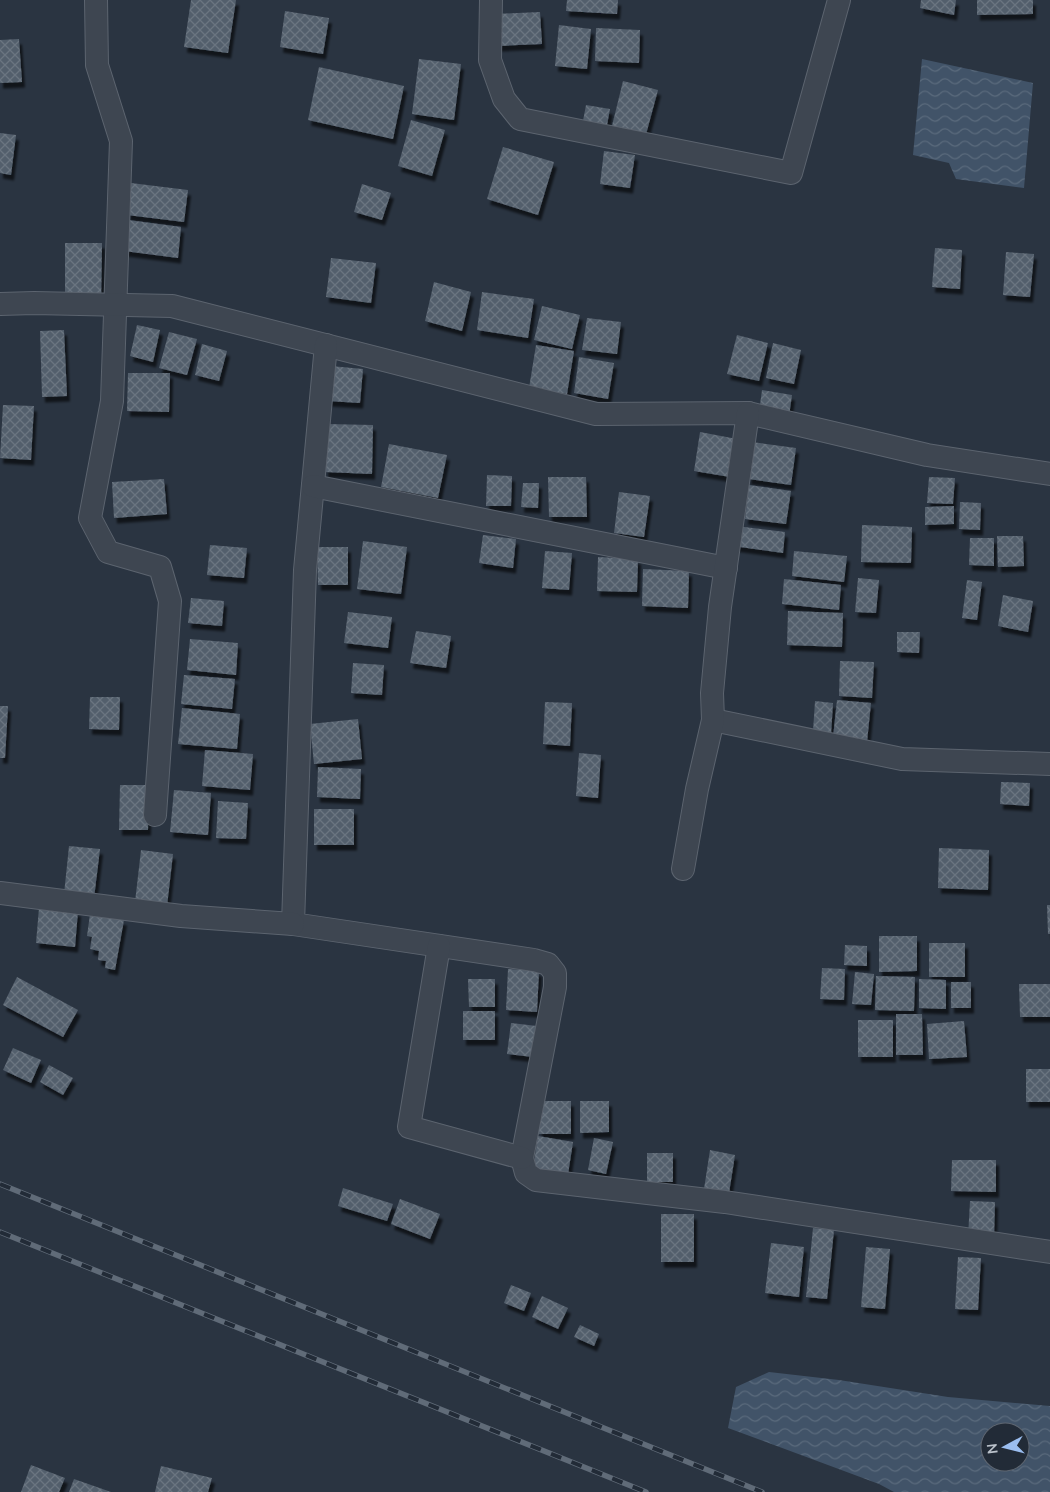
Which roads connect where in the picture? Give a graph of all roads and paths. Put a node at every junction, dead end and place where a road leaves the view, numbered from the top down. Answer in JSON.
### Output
{"nodes":[{"id":1,"x":96,"y":0,"type":"edge"},
{"id":2,"x":491,"y":0,"type":"edge"},
{"id":3,"x":839,"y":0,"type":"edge"},
{"id":4,"x":114,"y":304,"type":"junction"},
{"id":5,"x":1,"y":310,"type":"edge"},
{"id":6,"x":326,"y":345,"type":"junction"},
{"id":7,"x":748,"y":412,"type":"junction"},
{"id":8,"x":1050,"y":474,"type":"edge"},
{"id":9,"x":312,"y":486,"type":"junction"},
{"id":10,"x":726,"y":568,"type":"junction"},
{"id":11,"x":713,"y":720,"type":"junction"},
{"id":12,"x":1050,"y":764,"type":"edge"},
{"id":13,"x":155,"y":815,"type":"dead end"},
{"id":14,"x":683,"y":869,"type":"dead end"},
{"id":15,"x":0,"y":894,"type":"edge"},
{"id":16,"x":293,"y":924,"type":"junction"},
{"id":17,"x":439,"y":946,"type":"junction"},
{"id":18,"x":522,"y":1158,"type":"junction"},
{"id":19,"x":1050,"y":1252,"type":"edge"}],
"edges":[{"from":1,"to":4,"type":"street"},
{"from":2,"to":3,"type":"street"},
{"from":4,"to":5,"type":"street"},
{"from":4,"to":6,"type":"street"},
{"from":4,"to":13,"type":"street"},
{"from":6,"to":7,"type":"street"},
{"from":6,"to":9,"type":"street"},
{"from":7,"to":8,"type":"street"},
{"from":7,"to":10,"type":"street"},
{"from":9,"to":10,"type":"street"},
{"from":9,"to":16,"type":"street"},
{"from":10,"to":11,"type":"street"},
{"from":11,"to":12,"type":"street"},
{"from":11,"to":14,"type":"street"},
{"from":15,"to":16,"type":"street"},
{"from":16,"to":17,"type":"street"},
{"from":17,"to":18,"type":"street"},
{"from":17,"to":18,"type":"street"},
{"from":18,"to":19,"type":"street"}]}
